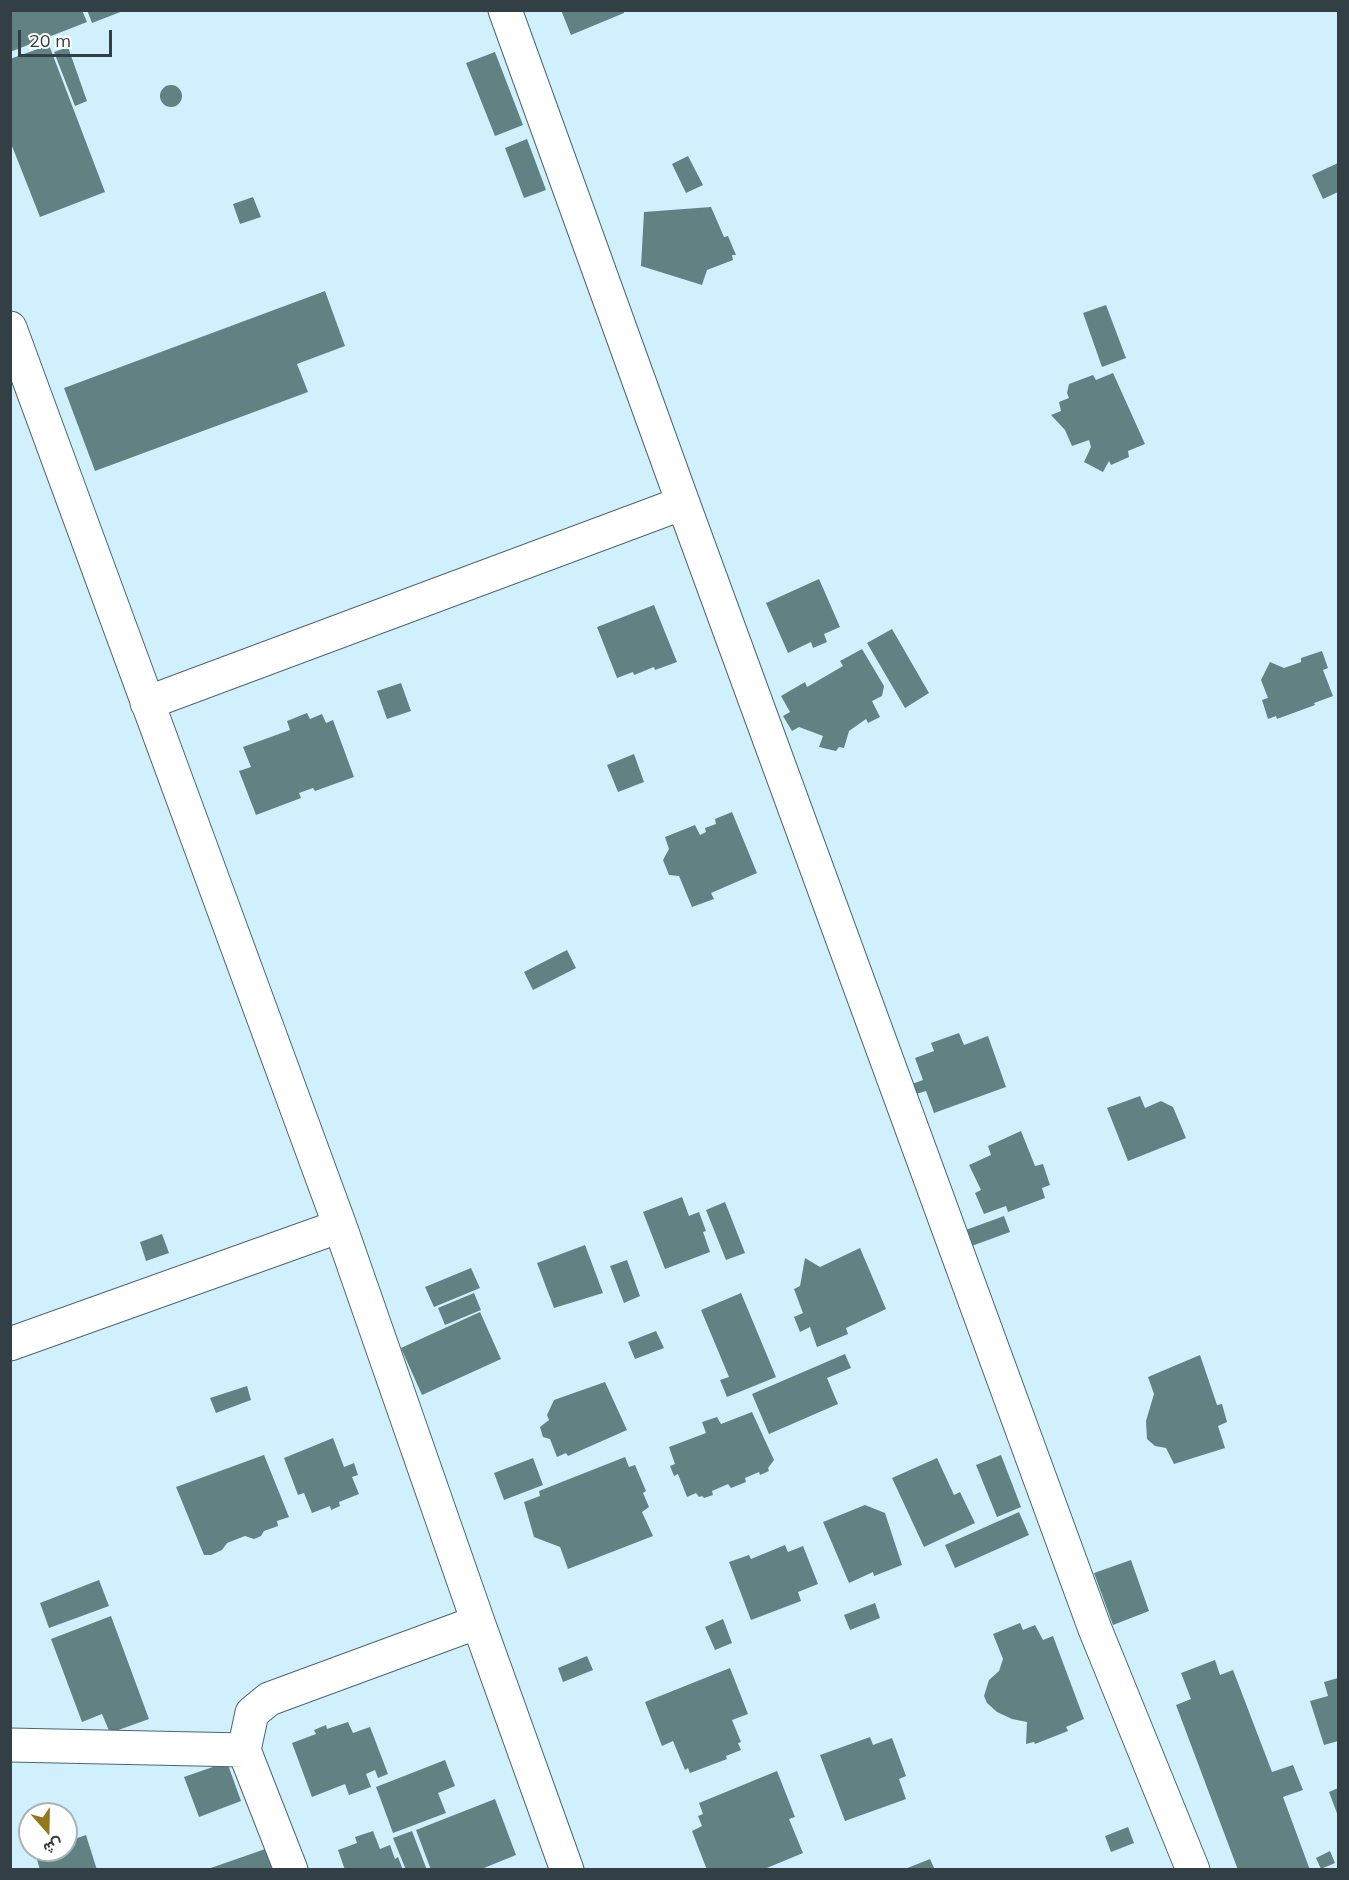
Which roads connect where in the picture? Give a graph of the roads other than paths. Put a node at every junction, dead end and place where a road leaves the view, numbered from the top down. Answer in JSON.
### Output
{"nodes":[{"id":1,"x":505,"y":10,"type":"edge"},
{"id":2,"x":10,"y":328,"type":"edge"},
{"id":3,"x":683,"y":502,"type":"junction"},
{"id":4,"x":147,"y":703,"type":"junction"},
{"id":5,"x":340,"y":1226,"type":"junction"},
{"id":6,"x":10,"y":1344,"type":"edge"},
{"id":7,"x":478,"y":1622,"type":"junction"},
{"id":8,"x":10,"y":1744,"type":"edge"},
{"id":9,"x":244,"y":1750,"type":"junction"},
{"id":10,"x":291,"y":1869,"type":"edge"},
{"id":11,"x":567,"y":1869,"type":"edge"},
{"id":12,"x":1193,"y":1869,"type":"edge"}],
"edges":[{"from":1,"to":3,"type":"street"},
{"from":2,"to":4,"type":"street"},
{"from":3,"to":4,"type":"street"},
{"from":3,"to":12,"type":"street"},
{"from":4,"to":5,"type":"street"},
{"from":5,"to":6,"type":"street"},
{"from":5,"to":7,"type":"street"},
{"from":7,"to":9,"type":"street"},
{"from":7,"to":11,"type":"street"},
{"from":8,"to":9,"type":"street"},
{"from":9,"to":10,"type":"street"}]}
